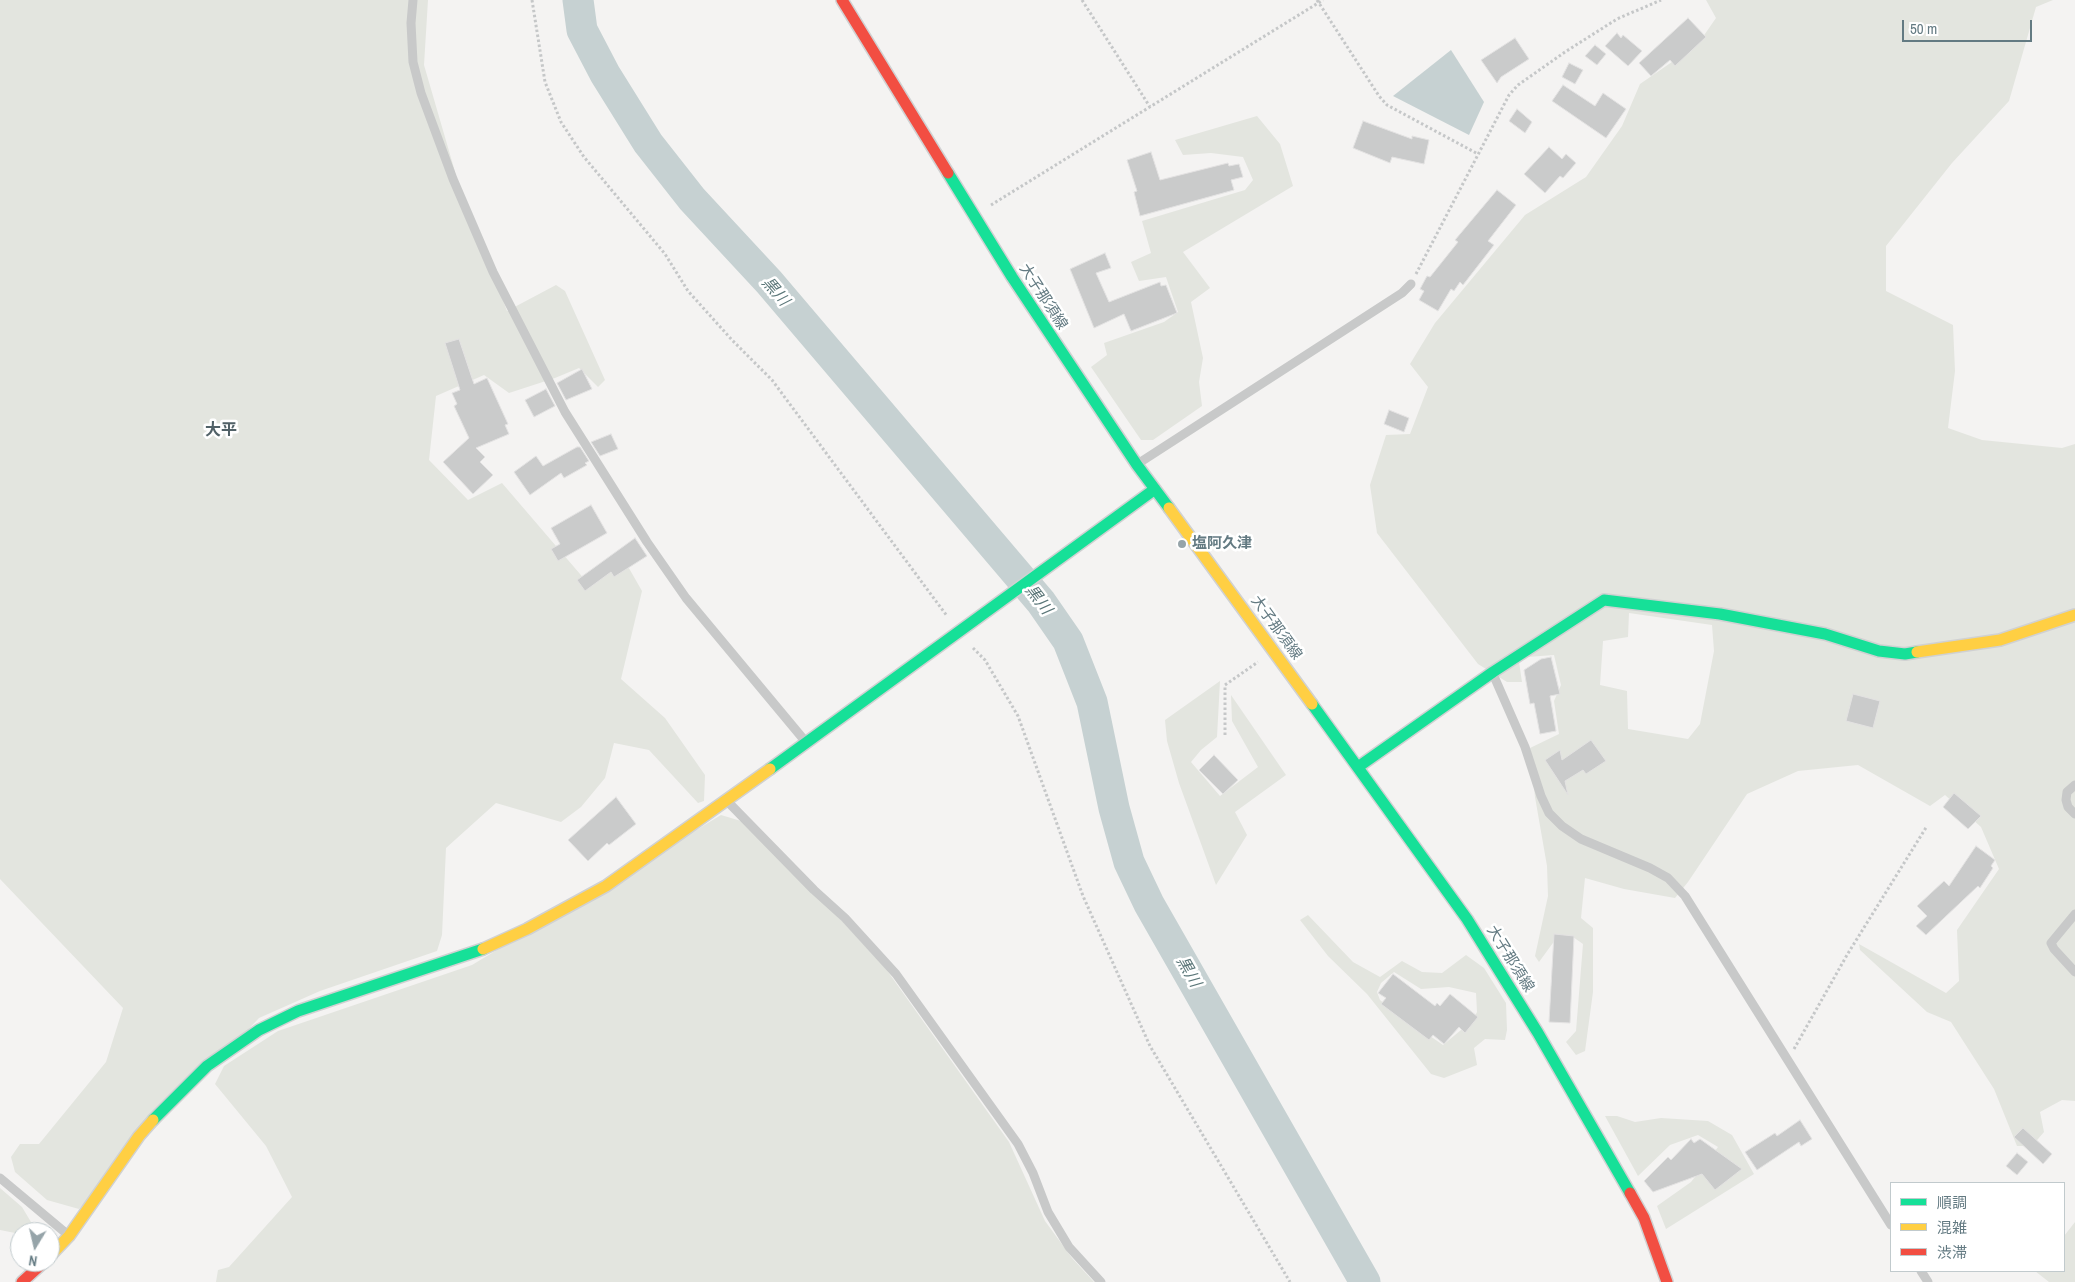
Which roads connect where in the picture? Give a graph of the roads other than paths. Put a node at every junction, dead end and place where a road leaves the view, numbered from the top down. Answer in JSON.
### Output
{"nodes":[{"id":1,"x":413,"y":0,"type":"edge"},
{"id":2,"x":842,"y":0,"type":"edge"},
{"id":3,"x":1411,"y":284,"type":"road end"},
{"id":4,"x":1137,"y":465,"type":"junction"},
{"id":5,"x":1156,"y":489,"type":"junction"},
{"id":6,"x":2075,"y":615,"type":"edge"},
{"id":7,"x":1493,"y":672,"type":"junction"},
{"id":8,"x":806,"y":743,"type":"junction"},
{"id":9,"x":1358,"y":767,"type":"junction"},
{"id":10,"x":2075,"y":784,"type":"edge"},
{"id":11,"x":727,"y":801,"type":"junction"},
{"id":12,"x":2075,"y":814,"type":"edge"},
{"id":13,"x":2075,"y":914,"type":"edge"},
{"id":14,"x":2075,"y":972,"type":"edge"},
{"id":15,"x":0,"y":1178,"type":"edge"},
{"id":16,"x":1890,"y":1223,"type":"edge"},
{"id":17,"x":69,"y":1236,"type":"junction"},
{"id":18,"x":60,"y":1245,"type":"edge"},
{"id":19,"x":33,"y":1272,"type":"edge"},
{"id":20,"x":22,"y":1282,"type":"edge"},
{"id":21,"x":1101,"y":1282,"type":"edge"},
{"id":22,"x":1667,"y":1282,"type":"edge"}],
"edges":[{"from":1,"to":8,"type":"lane"},
{"from":2,"to":4,"type":"street","name":"大子那須線"},
{"from":3,"to":4,"type":"lane"},
{"from":4,"to":5,"type":"street","name":"大子那須線"},
{"from":5,"to":8,"type":"street"},
{"from":5,"to":9,"type":"street","name":"大子那須線"},
{"from":6,"to":7,"type":"street"},
{"from":7,"to":9,"type":"street"},
{"from":7,"to":16,"type":"lane"},
{"from":8,"to":11,"type":"street"},
{"from":9,"to":22,"type":"street","name":"大子那須線"},
{"from":10,"to":12,"type":"lane"},
{"from":11,"to":17,"type":"street"},
{"from":11,"to":21,"type":"lane"},
{"from":13,"to":14,"type":"lane"},
{"from":15,"to":17,"type":"lane"},
{"from":17,"to":18,"type":"street"},
{"from":19,"to":20,"type":"street"}]}
